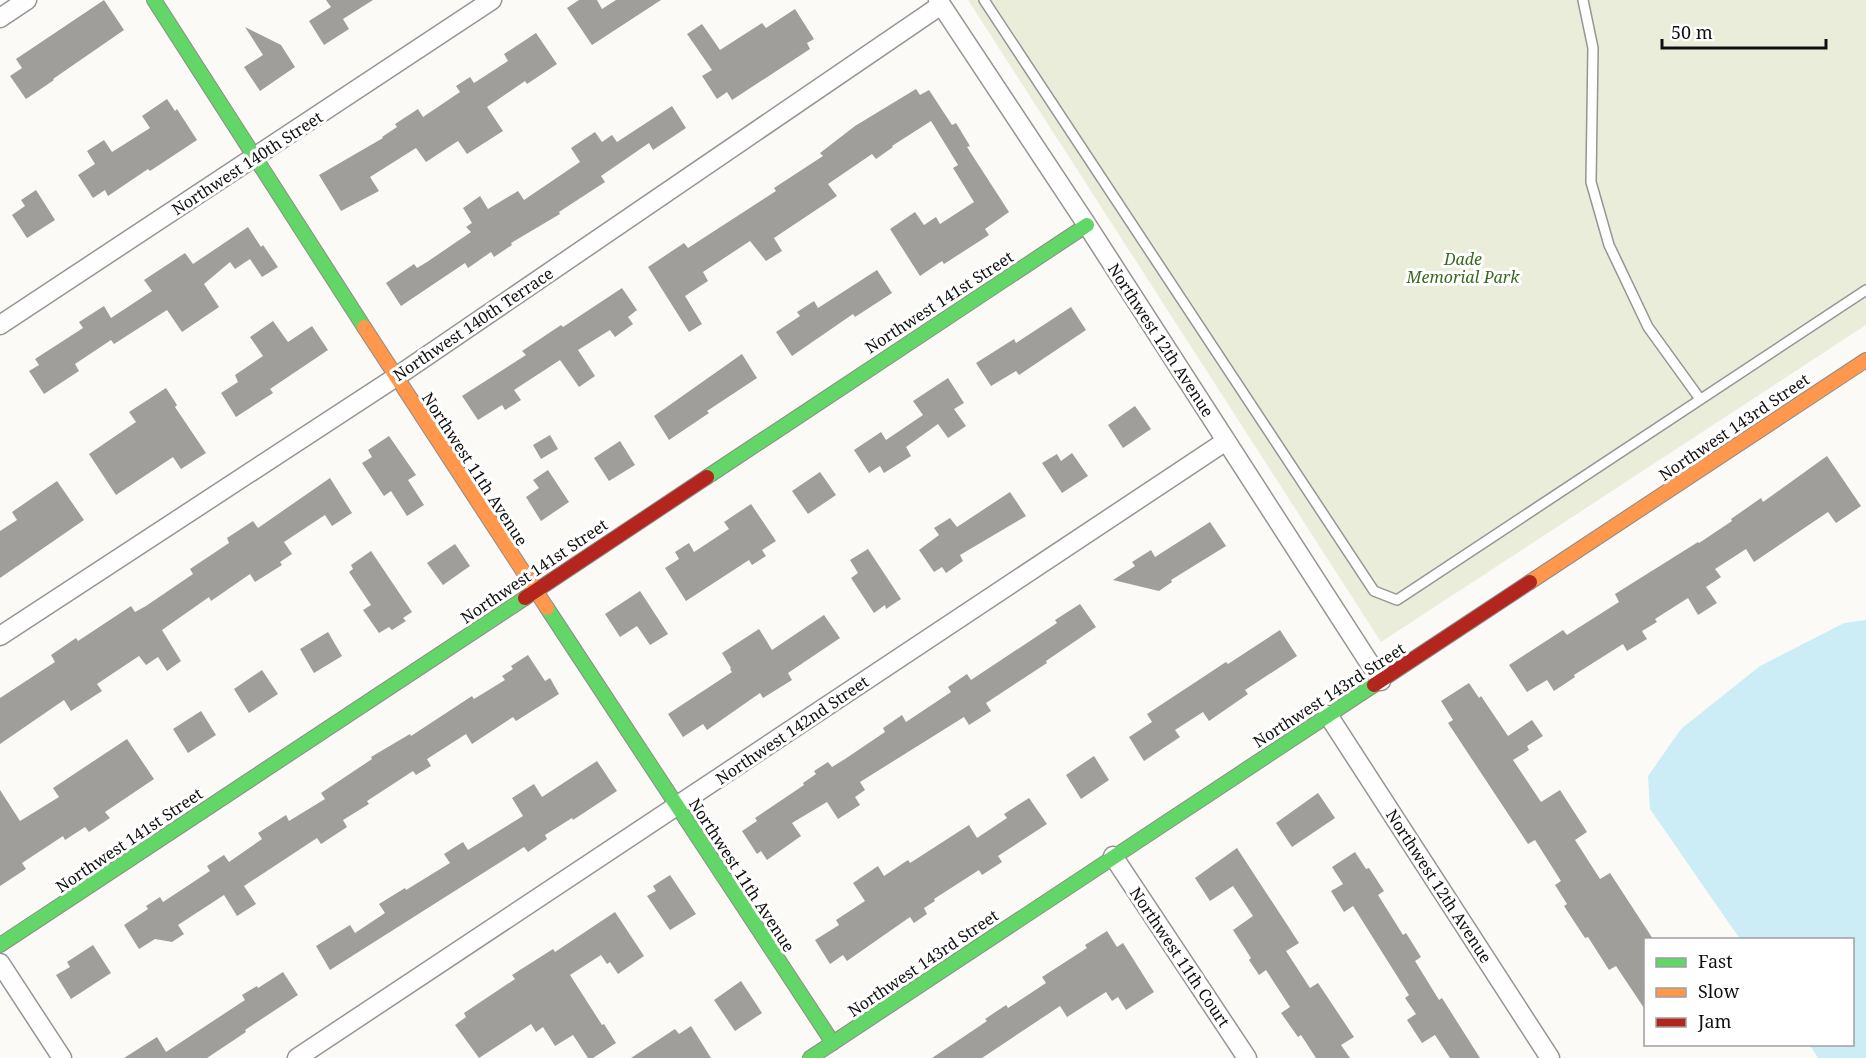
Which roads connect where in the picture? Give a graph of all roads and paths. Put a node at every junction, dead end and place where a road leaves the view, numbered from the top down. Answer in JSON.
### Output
{"nodes":[{"id":1,"x":27,"y":0,"type":"edge"},
{"id":2,"x":154,"y":0,"type":"edge"},
{"id":3,"x":492,"y":0,"type":"edge"},
{"id":4,"x":984,"y":0,"type":"edge"},
{"id":5,"x":1583,"y":0,"type":"edge"},
{"id":6,"x":940,"y":2,"type":"edge"},
{"id":7,"x":0,"y":18,"type":"edge"},
{"id":8,"x":255,"y":158,"type":"junction"},
{"id":9,"x":1087,"y":225,"type":"junction"},
{"id":10,"x":1866,"y":290,"type":"edge"},
{"id":11,"x":0,"y":325,"type":"edge"},
{"id":12,"x":1866,"y":360,"type":"edge"},
{"id":13,"x":396,"y":377,"type":"junction"},
{"id":14,"x":1700,"y":399,"type":"junction"},
{"id":15,"x":1226,"y":441,"type":"junction"},
{"id":16,"x":535,"y":589,"type":"junction"},
{"id":17,"x":0,"y":636,"type":"edge"},
{"id":18,"x":1381,"y":681,"type":"junction"},
{"id":19,"x":1328,"y":715,"type":"junction"},
{"id":20,"x":678,"y":807,"type":"junction"},
{"id":21,"x":1113,"y":856,"type":"junction"},
{"id":22,"x":0,"y":945,"type":"edge"},
{"id":23,"x":0,"y":963,"type":"edge"},
{"id":24,"x":833,"y":1043,"type":"junction"},
{"id":25,"x":62,"y":1058,"type":"edge"},
{"id":26,"x":297,"y":1058,"type":"edge"},
{"id":27,"x":810,"y":1058,"type":"edge"},
{"id":28,"x":1247,"y":1058,"type":"edge"},
{"id":29,"x":1550,"y":1058,"type":"edge"}],
"edges":[{"from":1,"to":7,"type":"street"},
{"from":2,"to":8,"type":"street","name":"Northwest 11th Avenue"},
{"from":3,"to":8,"type":"street","name":"Northwest 140th Street"},
{"from":4,"to":14,"type":"lane"},
{"from":5,"to":14,"type":"lane"},
{"from":6,"to":9,"type":"street","name":"Northwest 12th Avenue"},
{"from":6,"to":13,"type":"street","name":"Northwest 140th Terrace"},
{"from":8,"to":11,"type":"street","name":"Northwest 140th Street"},
{"from":8,"to":13,"type":"street","name":"Northwest 11th Avenue"},
{"from":9,"to":15,"type":"street","name":"Northwest 12th Avenue"},
{"from":9,"to":16,"type":"street","name":"Northwest 141st Street"},
{"from":10,"to":14,"type":"lane"},
{"from":12,"to":18,"type":"street","name":"Northwest 143rd Street"},
{"from":13,"to":16,"type":"street","name":"Northwest 11th Avenue"},
{"from":13,"to":17,"type":"street","name":"Northwest 140th Terrace"},
{"from":15,"to":18,"type":"street","name":"Northwest 12th Avenue"},
{"from":15,"to":20,"type":"street","name":"Northwest 142nd Street"},
{"from":16,"to":20,"type":"street","name":"Northwest 11th Avenue"},
{"from":16,"to":22,"type":"street","name":"Northwest 141st Street"},
{"from":18,"to":19,"type":"street","name":"Northwest 143rd Street"},
{"from":19,"to":21,"type":"street","name":"Northwest 143rd Street"},
{"from":19,"to":29,"type":"street","name":"Northwest 12th Avenue"},
{"from":20,"to":24,"type":"street","name":"Northwest 11th Avenue"},
{"from":20,"to":26,"type":"street","name":"Northwest 142nd Street"},
{"from":21,"to":24,"type":"street","name":"Northwest 143rd Street"},
{"from":21,"to":28,"type":"street","name":"Northwest 11th Court"},
{"from":23,"to":25,"type":"street"},
{"from":24,"to":27,"type":"street","name":"Northwest 143rd Street"}]}
